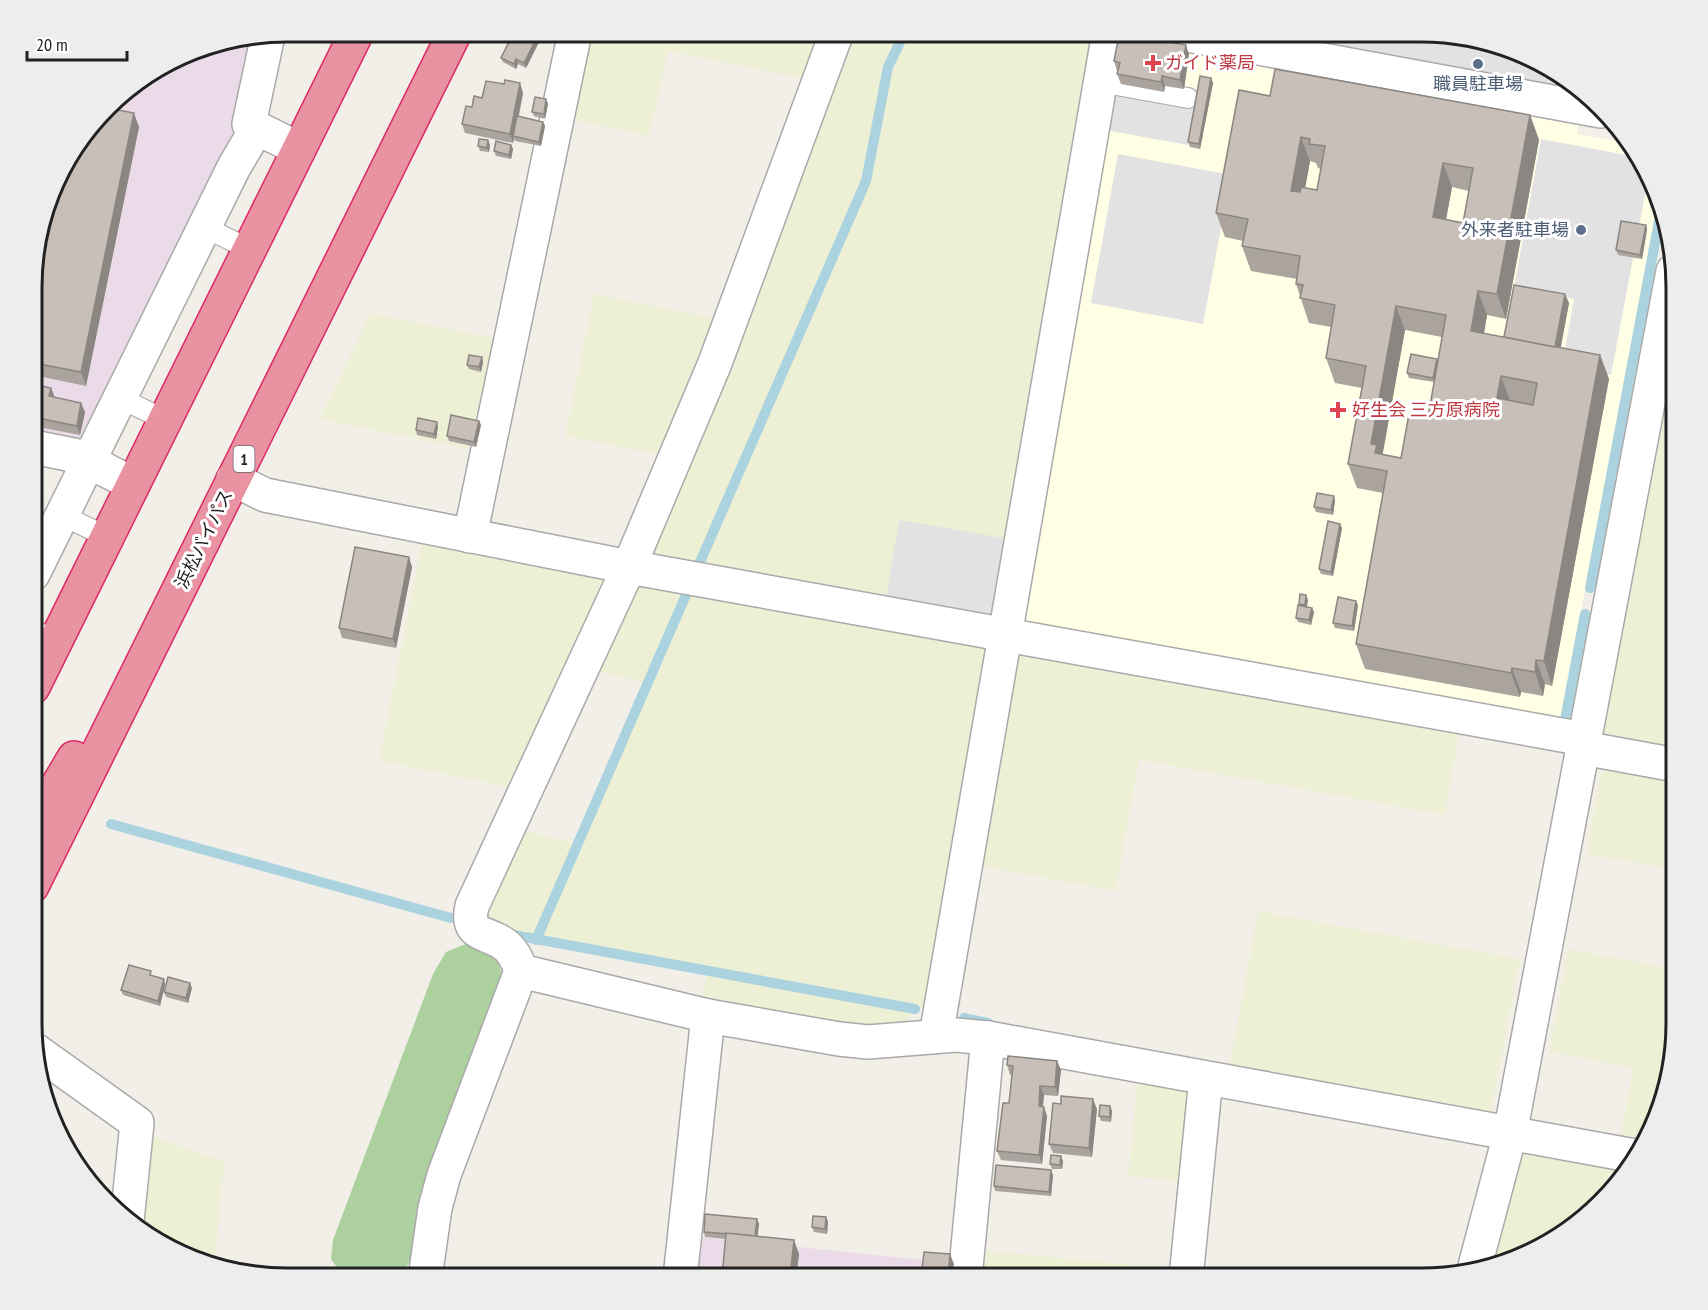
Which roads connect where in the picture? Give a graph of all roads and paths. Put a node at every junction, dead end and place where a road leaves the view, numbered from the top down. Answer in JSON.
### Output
{"nodes":[{"id":1,"x":352,"y":42,"type":"edge"},
{"id":2,"x":450,"y":42,"type":"edge"},
{"id":3,"x":573,"y":42,"type":"edge"},
{"id":4,"x":833,"y":42,"type":"edge"},
{"id":5,"x":1107,"y":42,"type":"edge"},
{"id":6,"x":266,"y":43,"type":"edge"},
{"id":7,"x":1299,"y":43,"type":"edge"},
{"id":8,"x":1100,"y":82,"type":"junction"},
{"id":9,"x":1188,"y":98,"type":"dead end"},
{"id":10,"x":1587,"y":108,"type":"edge"},
{"id":11,"x":257,"y":128,"type":"junction"},
{"id":12,"x":299,"y":149,"type":"junction"},
{"id":13,"x":204,"y":227,"type":"junction"},
{"id":14,"x":249,"y":249,"type":"junction"},
{"id":15,"x":1666,"y":308,"type":"edge"},
{"id":16,"x":120,"y":398,"type":"junction"},
{"id":17,"x":165,"y":420,"type":"junction"},
{"id":18,"x":42,"y":449,"type":"edge"},
{"id":19,"x":88,"y":461,"type":"junction"},
{"id":20,"x":233,"y":479,"type":"junction"},
{"id":21,"x":133,"y":484,"type":"junction"},
{"id":22,"x":62,"y":515,"type":"junction"},
{"id":23,"x":470,"y":536,"type":"junction"},
{"id":24,"x":107,"y":537,"type":"junction"},
{"id":25,"x":199,"y":548,"type":"junction"},
{"id":26,"x":42,"y":556,"type":"edge"},
{"id":27,"x":629,"y":567,"type":"junction"},
{"id":28,"x":1005,"y":635,"type":"junction"},
{"id":29,"x":44,"y":636,"type":"edge"},
{"id":30,"x":1584,"y":743,"type":"junction"},
{"id":31,"x":1666,"y":763,"type":"edge"},
{"id":32,"x":42,"y":812,"type":"edge"},
{"id":33,"x":42,"y":866,"type":"edge"},
{"id":34,"x":521,"y":971,"type":"junction"},
{"id":35,"x":708,"y":1016,"type":"junction"},
{"id":36,"x":936,"y":1036,"type":"junction"},
{"id":37,"x":988,"y":1038,"type":"junction"},
{"id":38,"x":44,"y":1057,"type":"edge"},
{"id":39,"x":1206,"y":1078,"type":"junction"},
{"id":40,"x":1510,"y":1134,"type":"junction"},
{"id":41,"x":1627,"y":1155,"type":"edge"},
{"id":42,"x":128,"y":1209,"type":"edge"},
{"id":43,"x":1476,"y":1262,"type":"edge"},
{"id":44,"x":426,"y":1268,"type":"edge"},
{"id":45,"x":681,"y":1268,"type":"edge"},
{"id":46,"x":966,"y":1268,"type":"edge"},
{"id":47,"x":1187,"y":1268,"type":"edge"}],
"edges":[{"from":1,"to":12,"type":"highway"},
{"from":2,"to":20,"type":"highway","name":"浜松バイパス","number":"1"},
{"from":3,"to":23,"type":"street"},
{"from":4,"to":27,"type":"street"},
{"from":5,"to":8,"type":"street"},
{"from":6,"to":11,"type":"street"},
{"from":7,"to":10,"type":"street"},
{"from":8,"to":9,"type":"lane"},
{"from":8,"to":28,"type":"street"},
{"from":11,"to":12,"type":"street"},
{"from":11,"to":13,"type":"street"},
{"from":12,"to":14,"type":"highway"},
{"from":13,"to":14,"type":"lane"},
{"from":13,"to":16,"type":"street"},
{"from":14,"to":17,"type":"highway"},
{"from":15,"to":30,"type":"street"},
{"from":16,"to":17,"type":"lane"},
{"from":16,"to":19,"type":"street"},
{"from":17,"to":21,"type":"highway"},
{"from":18,"to":19,"type":"street"},
{"from":19,"to":21,"type":"street"},
{"from":19,"to":22,"type":"street"},
{"from":20,"to":23,"type":"street"},
{"from":20,"to":25,"type":"highway","name":"浜松バイパス","number":"1"},
{"from":21,"to":24,"type":"highway"},
{"from":22,"to":24,"type":"lane"},
{"from":22,"to":26,"type":"street"},
{"from":23,"to":27,"type":"street"},
{"from":24,"to":29,"type":"highway"},
{"from":25,"to":32,"type":"highway"},
{"from":25,"to":33,"type":"highway","name":"浜松バイパス","number":"1"},
{"from":27,"to":28,"type":"street"},
{"from":27,"to":34,"type":"street"},
{"from":28,"to":30,"type":"street"},
{"from":28,"to":36,"type":"street"},
{"from":30,"to":31,"type":"street"},
{"from":30,"to":40,"type":"street"},
{"from":34,"to":35,"type":"street"},
{"from":34,"to":44,"type":"street"},
{"from":35,"to":36,"type":"street"},
{"from":35,"to":45,"type":"street"},
{"from":36,"to":37,"type":"street"},
{"from":37,"to":39,"type":"street"},
{"from":37,"to":46,"type":"street"},
{"from":38,"to":42,"type":"street"},
{"from":39,"to":40,"type":"street"},
{"from":39,"to":47,"type":"street"},
{"from":40,"to":41,"type":"street"},
{"from":40,"to":43,"type":"street"}]}
